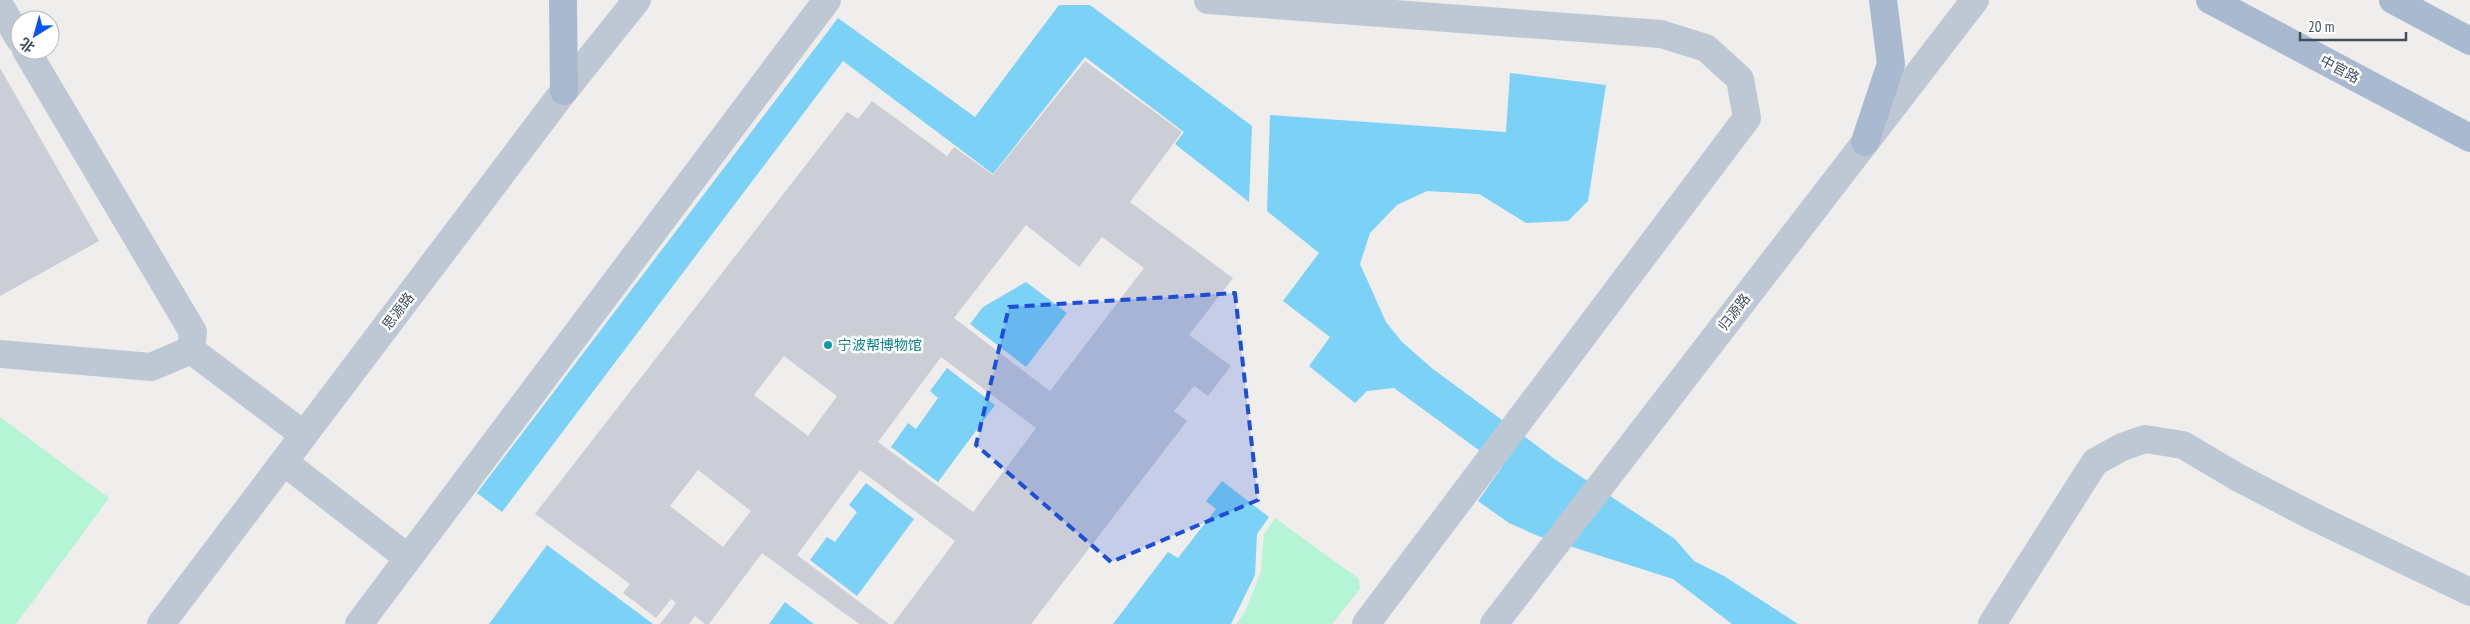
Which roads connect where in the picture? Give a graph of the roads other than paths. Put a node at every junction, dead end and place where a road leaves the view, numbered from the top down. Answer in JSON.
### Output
{"nodes":[{"id":1,"x":563,"y":0,"type":"edge"},
{"id":2,"x":637,"y":0,"type":"edge"},
{"id":3,"x":827,"y":0,"type":"edge"},
{"id":4,"x":1208,"y":0,"type":"edge"},
{"id":5,"x":1883,"y":0,"type":"edge"},
{"id":6,"x":1974,"y":0,"type":"edge"},
{"id":7,"x":2210,"y":0,"type":"edge"},
{"id":8,"x":2393,"y":0,"type":"edge"},
{"id":9,"x":0,"y":6,"type":"edge"},
{"id":10,"x":10,"y":23,"type":"edge"},
{"id":11,"x":2470,"y":41,"type":"edge"},
{"id":12,"x":32,"y":60,"type":"edge"},
{"id":13,"x":564,"y":91,"type":"junction"},
{"id":14,"x":2470,"y":138,"type":"edge"},
{"id":15,"x":1865,"y":142,"type":"junction"},
{"id":16,"x":191,"y":350,"type":"junction"},
{"id":17,"x":0,"y":354,"type":"edge"},
{"id":18,"x":304,"y":435,"type":"junction"},
{"id":19,"x":284,"y":462,"type":"junction"},
{"id":20,"x":408,"y":558,"type":"junction"},
{"id":21,"x":2470,"y":592,"type":"edge"},
{"id":22,"x":161,"y":624,"type":"edge"},
{"id":23,"x":359,"y":624,"type":"edge"},
{"id":24,"x":1366,"y":624,"type":"edge"},
{"id":25,"x":1494,"y":624,"type":"edge"},
{"id":26,"x":1992,"y":624,"type":"edge"}],
"edges":[{"from":1,"to":13,"type":"main road"},
{"from":2,"to":13,"type":"street","name":"思源路"},
{"from":3,"to":20,"type":"street"},
{"from":4,"to":24,"type":"street"},
{"from":5,"to":15,"type":"main road"},
{"from":6,"to":15,"type":"street","name":"归源路"},
{"from":7,"to":14,"type":"main road","name":"中官路"},
{"from":8,"to":11,"type":"main road"},
{"from":9,"to":10,"type":"street"},
{"from":12,"to":16,"type":"street"},
{"from":13,"to":18,"type":"street","name":"思源路"},
{"from":15,"to":25,"type":"street","name":"归源路"},
{"from":16,"to":17,"type":"street"},
{"from":16,"to":18,"type":"street"},
{"from":18,"to":19,"type":"street","name":"思源路"},
{"from":19,"to":20,"type":"street"},
{"from":19,"to":22,"type":"street","name":"思源路"},
{"from":20,"to":23,"type":"street"},
{"from":21,"to":26,"type":"street"}]}
